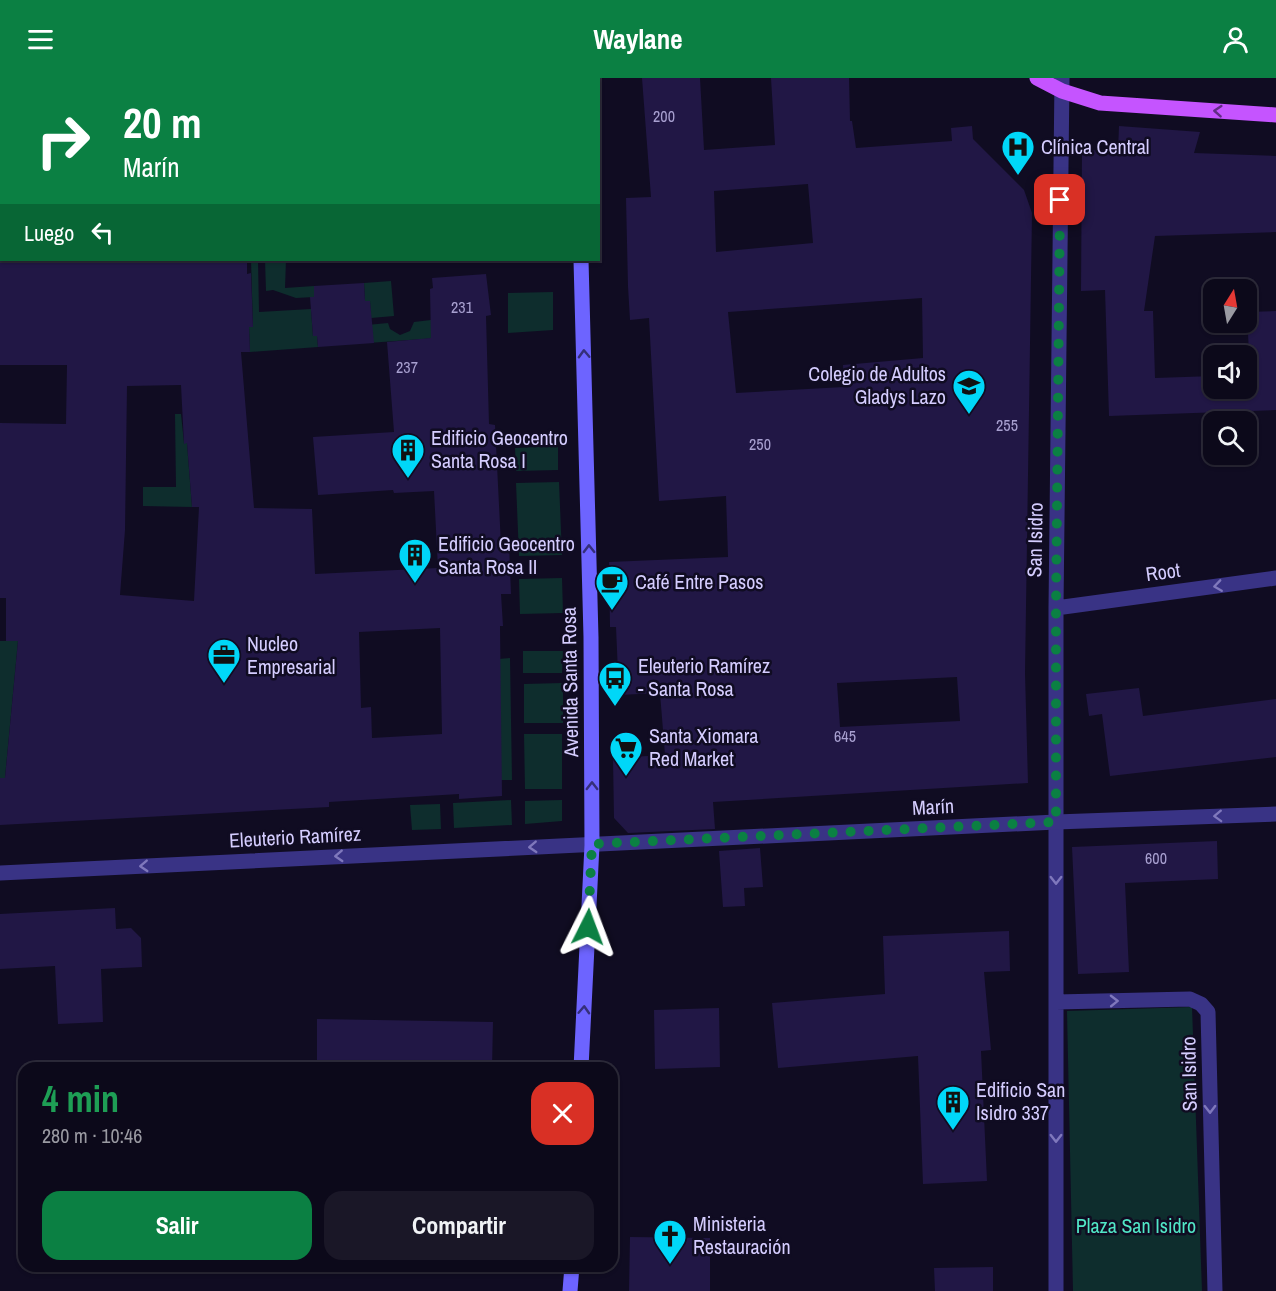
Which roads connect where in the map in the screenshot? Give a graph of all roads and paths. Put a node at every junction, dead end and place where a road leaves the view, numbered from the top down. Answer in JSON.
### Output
{"nodes":[{"id":1,"x":1037,"y":78,"type":"edge"},
{"id":2,"x":1062,"y":84,"type":"edge"},
{"id":3,"x":1276,"y":116,"type":"edge"},
{"id":4,"x":581,"y":261,"type":"edge"},
{"id":5,"x":1276,"y":578,"type":"edge"},
{"id":6,"x":1056,"y":608,"type":"junction"},
{"id":7,"x":1276,"y":814,"type":"edge"},
{"id":8,"x":1056,"y":822,"type":"junction"},
{"id":9,"x":592,"y":844,"type":"junction"},
{"id":10,"x":0,"y":873,"type":"edge"},
{"id":11,"x":1056,"y":1002,"type":"junction"},
{"id":12,"x":581,"y":1062,"type":"edge"},
{"id":13,"x":572,"y":1272,"type":"edge"},
{"id":14,"x":570,"y":1291,"type":"edge"},
{"id":15,"x":1056,"y":1291,"type":"edge"},
{"id":16,"x":1215,"y":1291,"type":"edge"}],
"edges":[{"from":1,"to":2,"type":"main road"},
{"from":3,"to":2,"type":"main road","one_way":true},
{"from":2,"to":6,"type":"street","name":"San Isidro"},
{"from":9,"to":4,"type":"main road","name":"Avenida Santa Rosa","one_way":true},
{"from":5,"to":6,"type":"street","name":"Root","one_way":true},
{"from":6,"to":8,"type":"street","name":"San Isidro"},
{"from":7,"to":8,"type":"street","name":"Marín","one_way":true},
{"from":8,"to":9,"type":"street","name":"Marín"},
{"from":8,"to":11,"type":"street","name":"San Isidro","one_way":true},
{"from":9,"to":10,"type":"street","name":"Eleuterio Ramírez","one_way":true},
{"from":12,"to":9,"type":"main road","name":"Avenida Santa Rosa","one_way":true},
{"from":11,"to":15,"type":"street","name":"San Isidro","one_way":true},
{"from":11,"to":16,"type":"street","name":"San Isidro","one_way":true},
{"from":13,"to":14,"type":"main road"}]}
